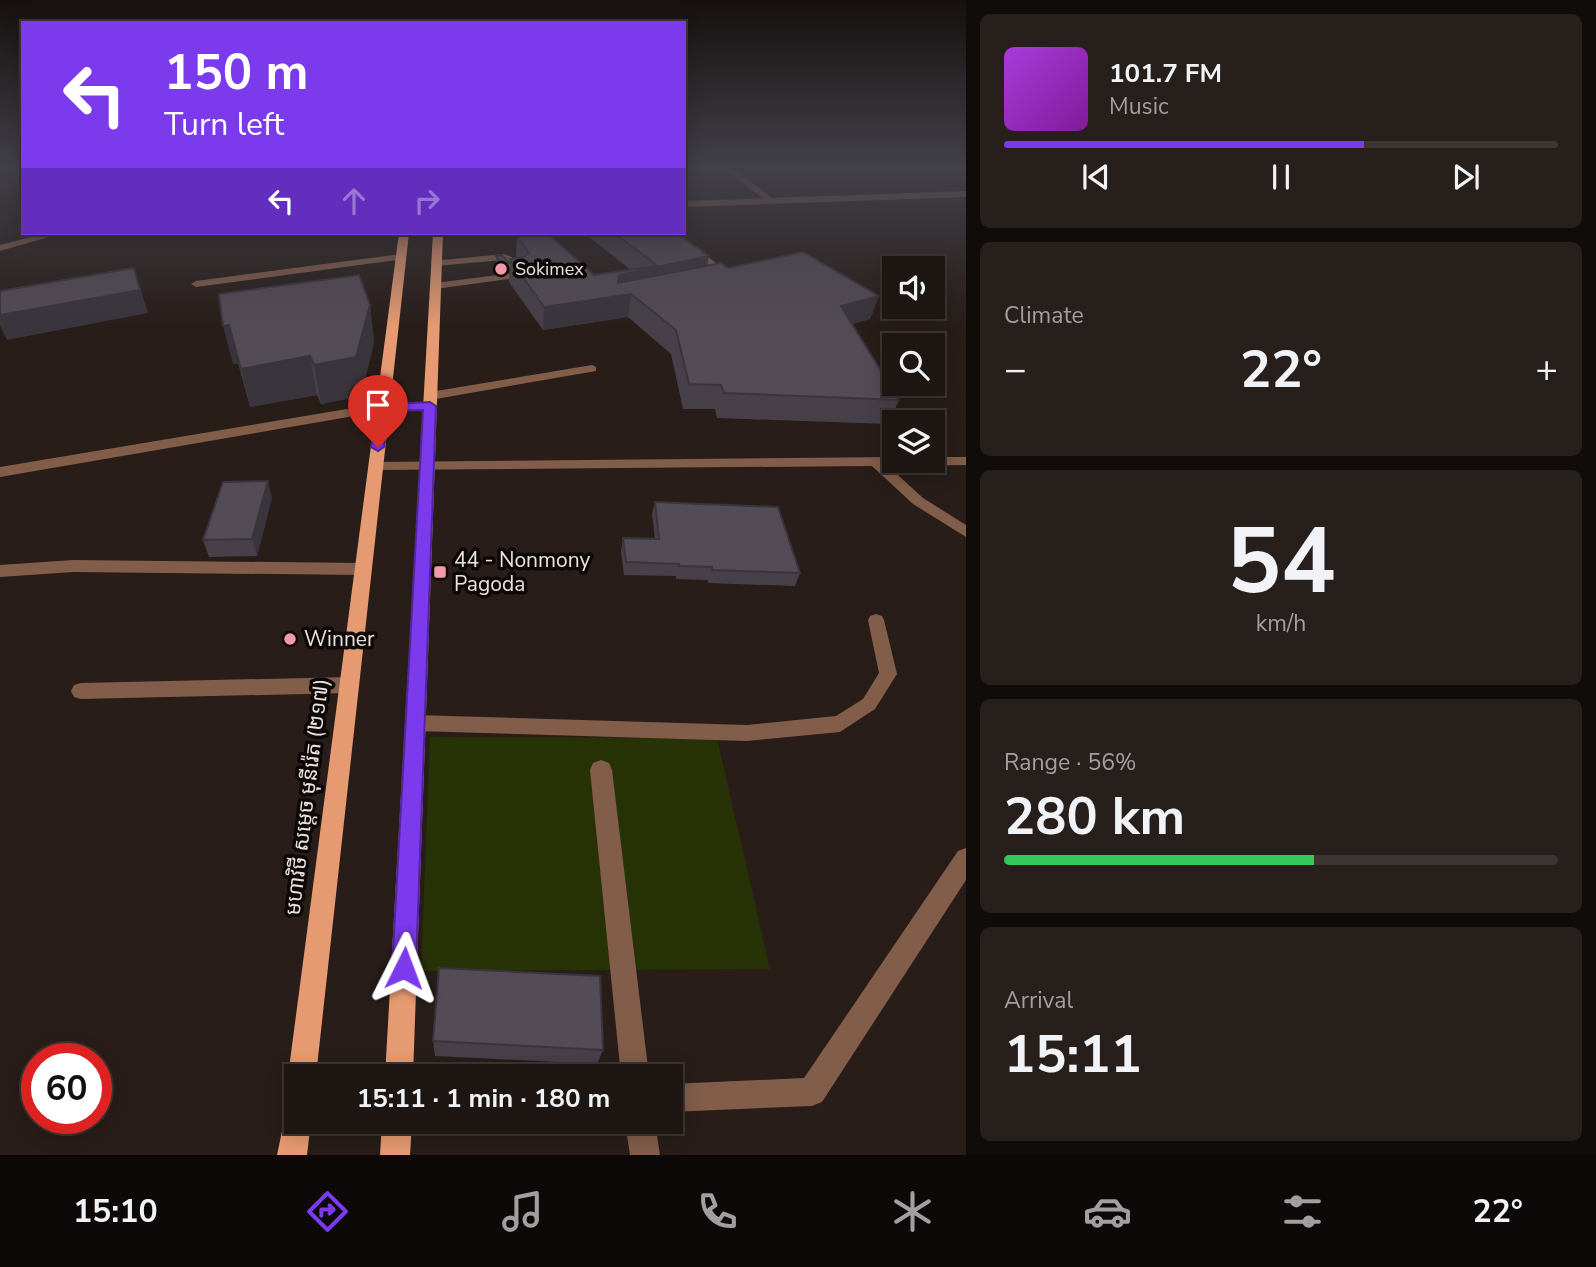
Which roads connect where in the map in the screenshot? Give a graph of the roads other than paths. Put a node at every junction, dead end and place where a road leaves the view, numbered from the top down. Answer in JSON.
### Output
{"nodes":[{"id":1,"x":50,"y":235,"type":"edge"},
{"id":2,"x":404,"y":235,"type":"edge"},
{"id":3,"x":438,"y":235,"type":"edge"},
{"id":4,"x":676,"y":235,"type":"edge"},
{"id":5,"x":0,"y":248,"type":"edge"},
{"id":6,"x":401,"y":257,"type":"junction"},
{"id":7,"x":436,"y":263,"type":"junction"},
{"id":8,"x":712,"y":282,"type":"edge"},
{"id":9,"x":196,"y":284,"type":"dead end"},
{"id":10,"x":435,"y":286,"type":"junction"},
{"id":11,"x":592,"y":369,"type":"dead end"},
{"id":12,"x":430,"y":401,"type":"junction"},
{"id":13,"x":383,"y":407,"type":"junction"},
{"id":14,"x":966,"y":461,"type":"edge"},
{"id":15,"x":876,"y":462,"type":"junction"},
{"id":16,"x":375,"y":466,"type":"junction"},
{"id":17,"x":427,"y":467,"type":"junction"},
{"id":18,"x":0,"y":472,"type":"edge"},
{"id":19,"x":966,"y":532,"type":"edge"},
{"id":20,"x":363,"y":569,"type":"junction"},
{"id":21,"x":0,"y":571,"type":"edge"},
{"id":22,"x":876,"y":621,"type":"dead end"},
{"id":23,"x":349,"y":685,"type":"junction"},
{"id":24,"x":80,"y":691,"type":"dead end"},
{"id":25,"x":415,"y":723,"type":"junction"},
{"id":26,"x":601,"y":770,"type":"dead end"},
{"id":27,"x":966,"y":859,"type":"edge"},
{"id":28,"x":303,"y":1064,"type":"edge"},
{"id":29,"x":400,"y":1064,"type":"edge"},
{"id":30,"x":634,"y":1064,"type":"edge"},
{"id":31,"x":683,"y":1097,"type":"edge"},
{"id":32,"x":295,"y":1134,"type":"edge"},
{"id":33,"x":396,"y":1134,"type":"edge"},
{"id":34,"x":642,"y":1134,"type":"edge"},
{"id":35,"x":292,"y":1155,"type":"edge"},
{"id":36,"x":395,"y":1155,"type":"edge"},
{"id":37,"x":645,"y":1155,"type":"edge"}],
"edges":[{"from":1,"to":5,"type":"street"},
{"from":2,"to":6,"type":"main road","name":"មហាវិថី សម្តេច មុនីរ៉េត (២១៧)"},
{"from":3,"to":7,"type":"main road"},
{"from":4,"to":8,"type":"lane"},
{"from":6,"to":9,"type":"lane"},
{"from":6,"to":13,"type":"main road","name":"មហាវិថី សម្តេច មុនីរ៉េត (២១៧)"},
{"from":7,"to":10,"type":"main road"},
{"from":7,"to":10,"type":"lane"},
{"from":10,"to":12,"type":"main road"},
{"from":11,"to":12,"type":"lane"},
{"from":12,"to":13,"type":"street"},
{"from":12,"to":17,"type":"main road"},
{"from":13,"to":16,"type":"main road","name":"មហាវិថី សម្តេច មុនីរ៉េត (២១៧)"},
{"from":13,"to":18,"type":"street"},
{"from":14,"to":15,"type":"lane"},
{"from":15,"to":17,"type":"lane"},
{"from":15,"to":19,"type":"lane"},
{"from":16,"to":17,"type":"lane"},
{"from":16,"to":20,"type":"main road","name":"មហាវិថី សម្តេច មុនីរ៉េត (២១៧)"},
{"from":17,"to":25,"type":"main road"},
{"from":20,"to":21,"type":"lane"},
{"from":20,"to":23,"type":"main road","name":"មហាវិថី សម្តេច មុនីរ៉េត (២១៧)"},
{"from":22,"to":25,"type":"lane"},
{"from":23,"to":24,"type":"street"},
{"from":23,"to":28,"type":"main road","name":"មហាវិថី សម្តេច មុនីរ៉េត (២១៧)"},
{"from":25,"to":29,"type":"main road"},
{"from":26,"to":30,"type":"street"},
{"from":27,"to":31,"type":"street"},
{"from":32,"to":35,"type":"main road"},
{"from":33,"to":36,"type":"main road"},
{"from":34,"to":37,"type":"street"}]}
